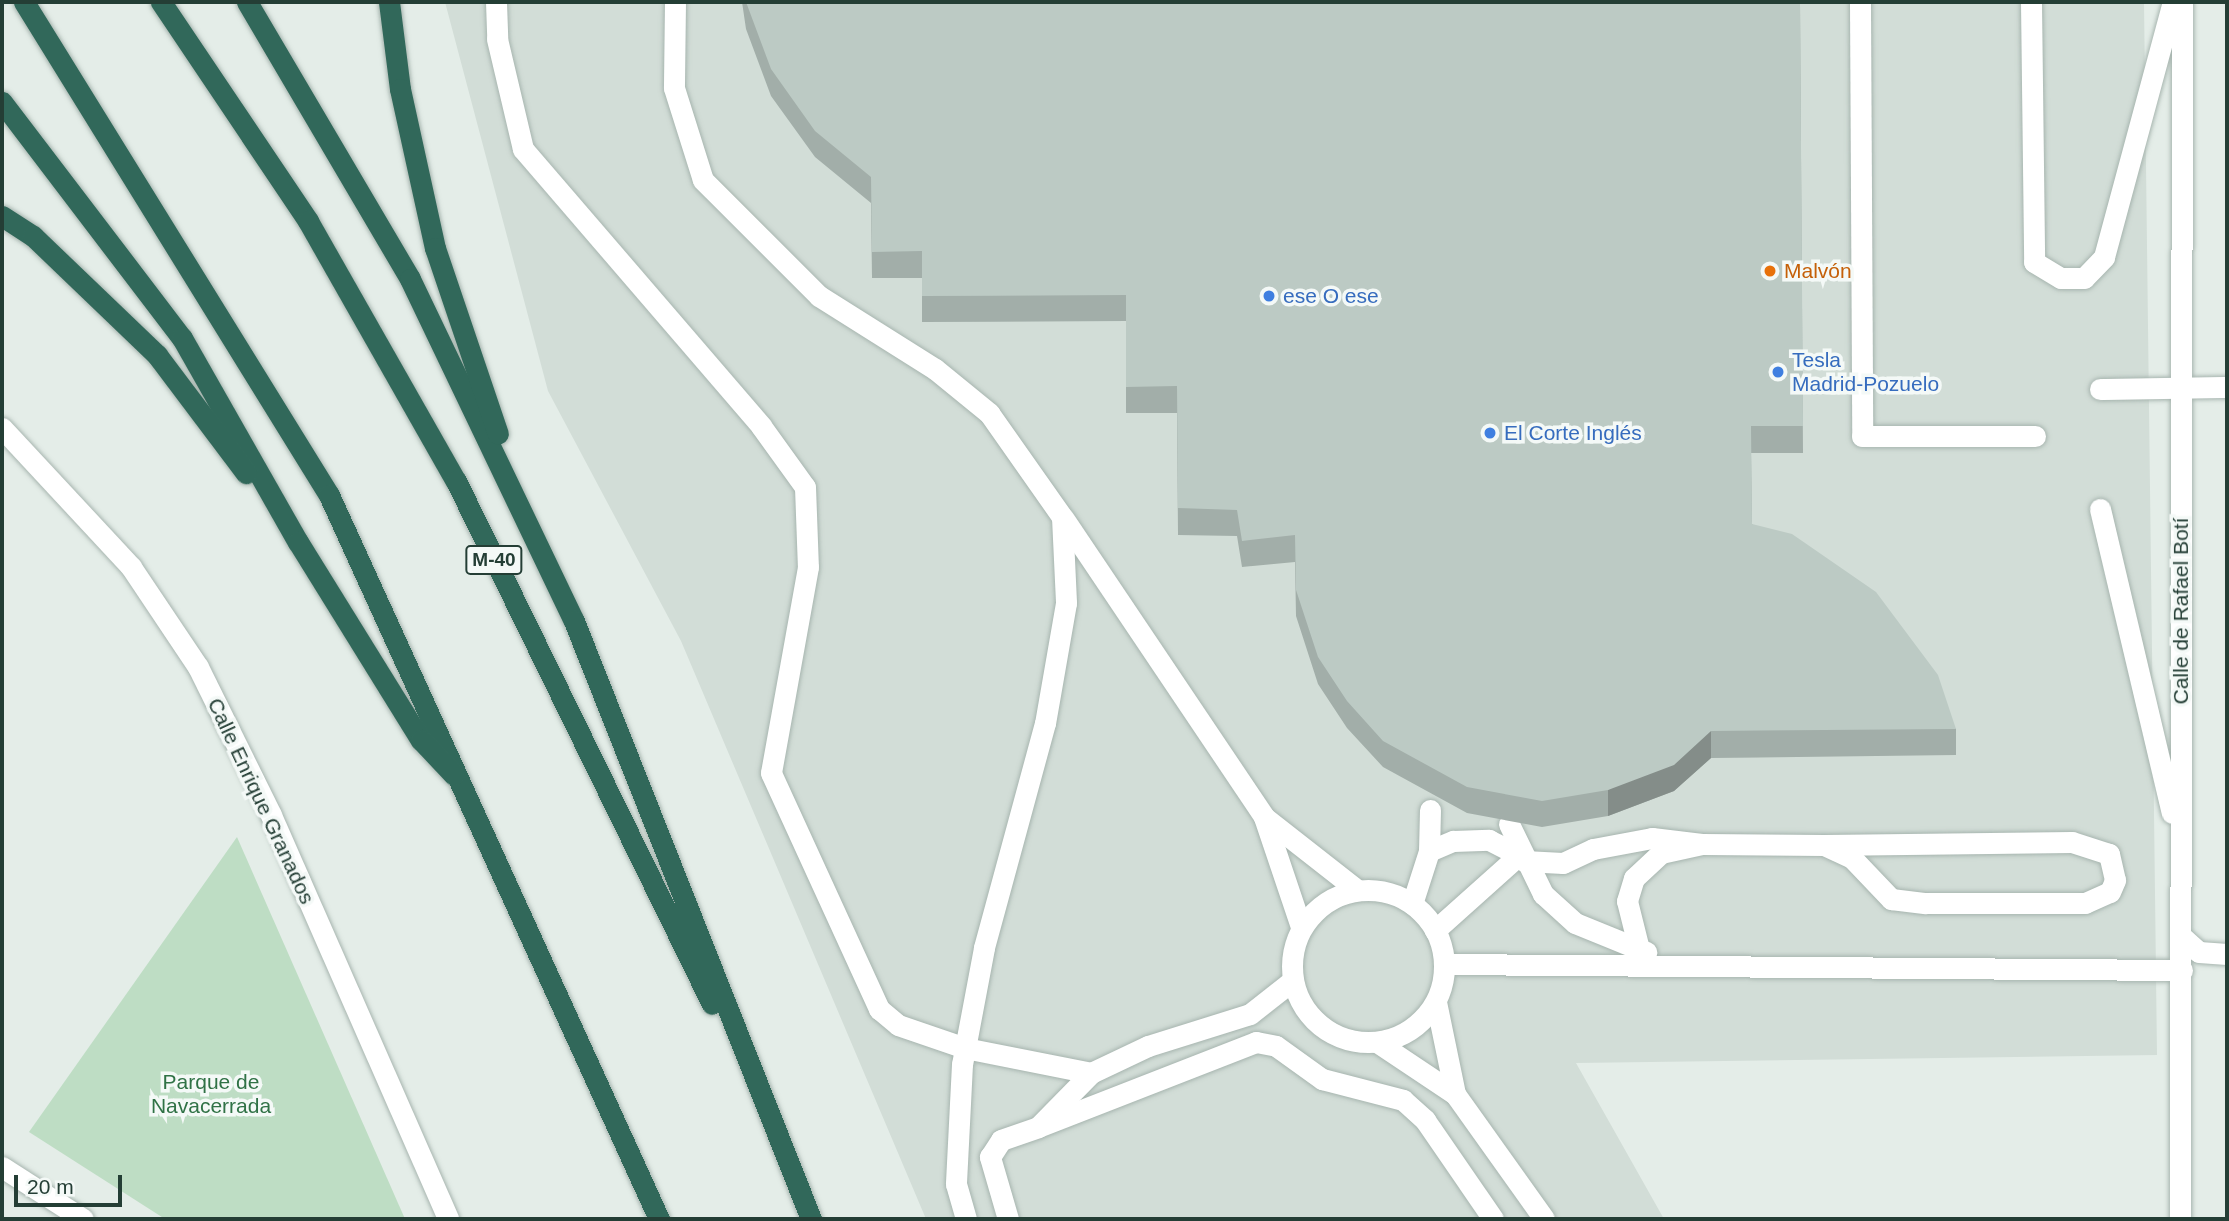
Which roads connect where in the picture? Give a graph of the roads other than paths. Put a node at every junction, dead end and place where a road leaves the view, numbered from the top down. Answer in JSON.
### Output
{"nodes":[{"id":1,"x":24,"y":2,"type":"edge"},
{"id":2,"x":161,"y":2,"type":"edge"},
{"id":3,"x":247,"y":2,"type":"edge"},
{"id":4,"x":388,"y":2,"type":"edge"},
{"id":5,"x":496,"y":2,"type":"edge"},
{"id":6,"x":675,"y":2,"type":"edge"},
{"id":7,"x":1860,"y":2,"type":"edge"},
{"id":8,"x":2031,"y":2,"type":"edge"},
{"id":9,"x":2173,"y":2,"type":"edge"},
{"id":10,"x":2182,"y":2,"type":"edge"},
{"id":11,"x":2,"y":102,"type":"edge"},
{"id":12,"x":2,"y":216,"type":"edge"},
{"id":13,"x":2227,"y":387,"type":"edge"},
{"id":14,"x":2181,"y":388,"type":"junction"},
{"id":15,"x":2100,"y":389,"type":"dead end"},
{"id":16,"x":2,"y":428,"type":"edge"},
{"id":17,"x":2035,"y":436,"type":"dead end"},
{"id":18,"x":491,"y":446,"type":"junction"},
{"id":19,"x":2100,"y":509,"type":"dead end"},
{"id":20,"x":1062,"y":517,"type":"junction"},
{"id":21,"x":298,"y":542,"type":"junction"},
{"id":22,"x":467,"y":789,"type":"junction"},
{"id":23,"x":1430,"y":810,"type":"dead end"},
{"id":24,"x":1264,"y":817,"type":"junction"},
{"id":25,"x":1508,"y":824,"type":"dead end"},
{"id":26,"x":1702,"y":844,"type":"junction"},
{"id":27,"x":1824,"y":845,"type":"junction"},
{"id":28,"x":2180,"y":846,"type":"junction"},
{"id":29,"x":1429,"y":852,"type":"junction"},
{"id":30,"x":1522,"y":858,"type":"junction"},
{"id":31,"x":1357,"y":890,"type":"junction"},
{"id":32,"x":1412,"y":904,"type":"junction"},
{"id":33,"x":1301,"y":927,"type":"junction"},
{"id":34,"x":1435,"y":930,"type":"junction"},
{"id":35,"x":2181,"y":936,"type":"junction"},
{"id":36,"x":1639,"y":949,"type":"junction"},
{"id":37,"x":2227,"y":954,"type":"edge"},
{"id":38,"x":1670,"y":963,"type":"junction"},
{"id":39,"x":1444,"y":964,"type":"junction"},
{"id":40,"x":2182,"y":970,"type":"junction"},
{"id":41,"x":1292,"y":981,"type":"junction"},
{"id":42,"x":1436,"y":1002,"type":"junction"},
{"id":43,"x":1377,"y":1042,"type":"junction"},
{"id":44,"x":965,"y":1048,"type":"junction"},
{"id":45,"x":1091,"y":1073,"type":"junction"},
{"id":46,"x":1455,"y":1094,"type":"junction"},
{"id":47,"x":1038,"y":1127,"type":"junction"},
{"id":48,"x":780,"y":1144,"type":"junction"},
{"id":49,"x":2,"y":1167,"type":"edge"},
{"id":50,"x":83,"y":1219,"type":"edge"},
{"id":51,"x":448,"y":1219,"type":"edge"},
{"id":52,"x":660,"y":1219,"type":"edge"},
{"id":53,"x":811,"y":1219,"type":"edge"},
{"id":54,"x":966,"y":1219,"type":"edge"},
{"id":55,"x":1008,"y":1219,"type":"edge"},
{"id":56,"x":1493,"y":1219,"type":"edge"},
{"id":57,"x":1544,"y":1219,"type":"edge"},
{"id":58,"x":2180,"y":1219,"type":"edge"}],
"edges":[{"from":1,"to":22,"type":"highway"},
{"from":2,"to":48,"type":"highway","number":"M-40"},
{"from":3,"to":18,"type":"highway"},
{"from":4,"to":18,"type":"highway"},
{"from":5,"to":44,"type":"street"},
{"from":6,"to":20,"type":"street"},
{"from":7,"to":17,"type":"street"},
{"from":8,"to":9,"type":"street"},
{"from":10,"to":14,"type":"street","name":"Calle de Rafael Botí"},
{"from":11,"to":21,"type":"highway"},
{"from":12,"to":21,"type":"highway"},
{"from":13,"to":14,"type":"street"},
{"from":14,"to":15,"type":"street"},
{"from":14,"to":28,"type":"street","name":"Calle de Rafael Botí"},
{"from":16,"to":51,"type":"street","name":"Calle Enrique Granados"},
{"from":18,"to":48,"type":"highway"},
{"from":19,"to":28,"type":"street"},
{"from":20,"to":24,"type":"street"},
{"from":20,"to":44,"type":"street"},
{"from":21,"to":22,"type":"highway"},
{"from":22,"to":52,"type":"highway"},
{"from":23,"to":29,"type":"street"},
{"from":24,"to":31,"type":"street"},
{"from":24,"to":33,"type":"street"},
{"from":25,"to":30,"type":"street"},
{"from":26,"to":27,"type":"street"},
{"from":26,"to":30,"type":"street"},
{"from":26,"to":36,"type":"street"},
{"from":27,"to":27,"type":"street"},
{"from":28,"to":35,"type":"street","name":"Calle de Rafael Botí"},
{"from":29,"to":30,"type":"street"},
{"from":29,"to":32,"type":"street"},
{"from":30,"to":34,"type":"street"},
{"from":30,"to":36,"type":"street"},
{"from":31,"to":32,"type":"street"},
{"from":31,"to":33,"type":"street"},
{"from":32,"to":34,"type":"street"},
{"from":33,"to":41,"type":"street"},
{"from":34,"to":39,"type":"street"},
{"from":35,"to":37,"type":"street"},
{"from":35,"to":40,"type":"street","name":"Calle de Rafael Botí"},
{"from":36,"to":38,"type":"street"},
{"from":38,"to":39,"type":"street"},
{"from":38,"to":40,"type":"street"},
{"from":39,"to":42,"type":"street"},
{"from":40,"to":58,"type":"street","name":"Calle de Rafael Botí"},
{"from":41,"to":43,"type":"street"},
{"from":41,"to":45,"type":"street"},
{"from":42,"to":43,"type":"street"},
{"from":42,"to":46,"type":"street"},
{"from":43,"to":46,"type":"street"},
{"from":44,"to":45,"type":"street"},
{"from":44,"to":54,"type":"street"},
{"from":45,"to":47,"type":"street"},
{"from":46,"to":57,"type":"street"},
{"from":47,"to":55,"type":"street"},
{"from":47,"to":56,"type":"street"},
{"from":48,"to":53,"type":"highway","number":"M-40"},
{"from":49,"to":50,"type":"street"}]}
